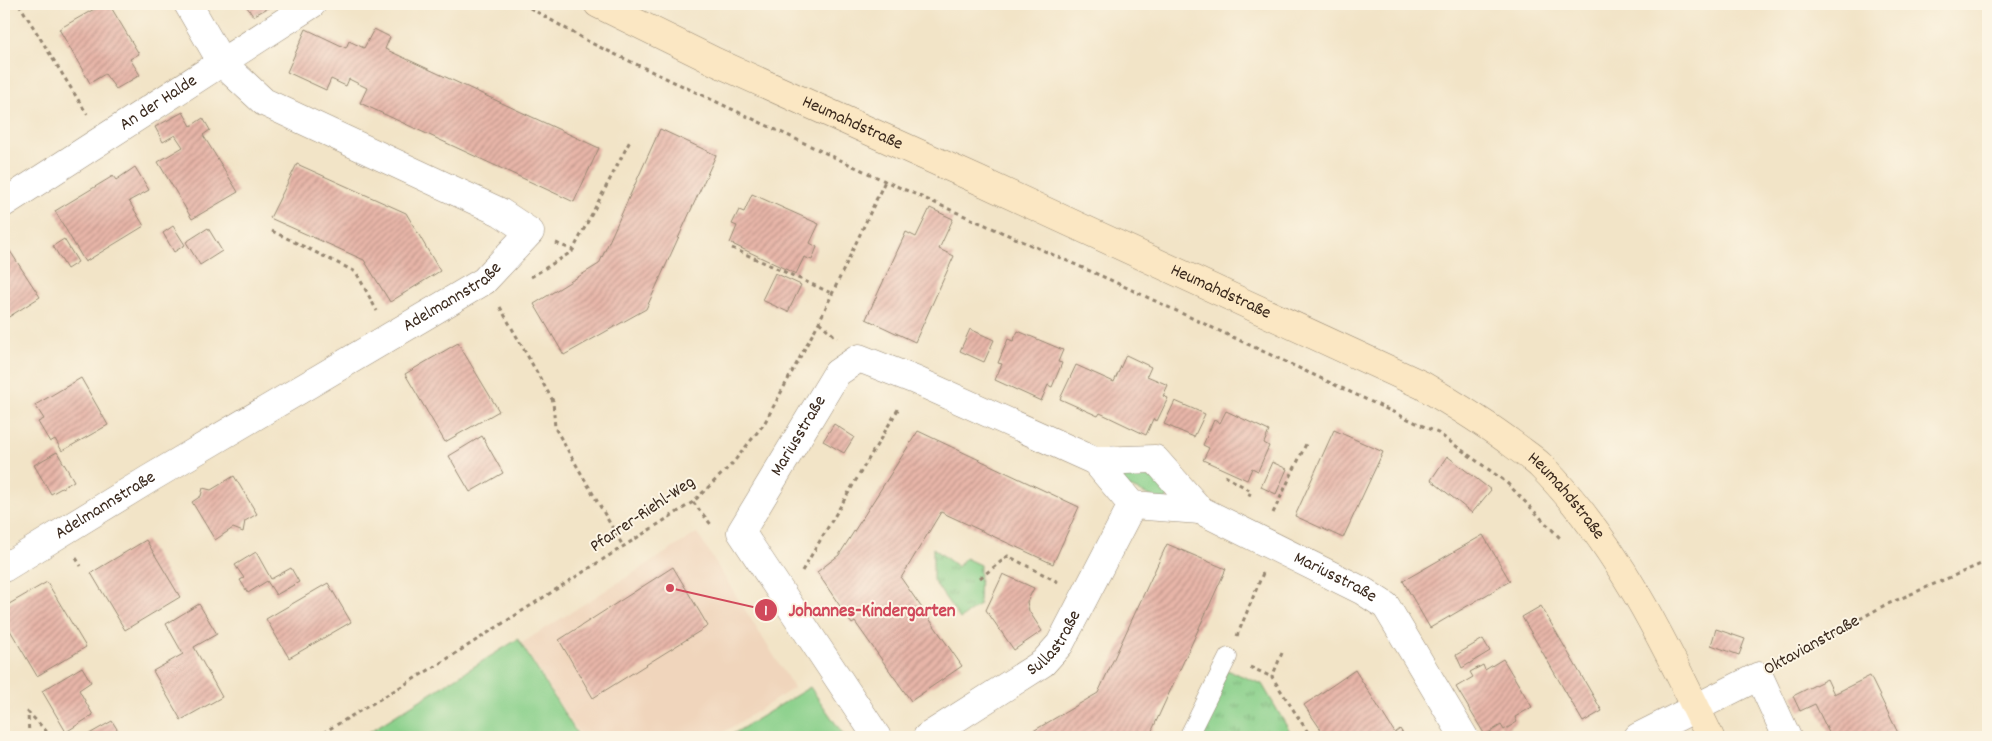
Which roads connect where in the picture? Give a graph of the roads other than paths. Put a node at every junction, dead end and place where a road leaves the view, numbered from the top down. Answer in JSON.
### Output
{"nodes":[{"id":1,"x":188,"y":4,"type":"edge"},
{"id":2,"x":312,"y":4,"type":"edge"},
{"id":3,"x":598,"y":4,"type":"edge"},
{"id":4,"x":222,"y":62,"type":"junction"},
{"id":5,"x":4,"y":203,"type":"edge"},
{"id":6,"x":1095,"y":461,"type":"junction"},
{"id":7,"x":1132,"y":504,"type":"junction"},
{"id":8,"x":1200,"y":510,"type":"junction"},
{"id":9,"x":4,"y":568,"type":"edge"},
{"id":10,"x":1228,"y":657,"type":"road end"},
{"id":11,"x":1696,"y":709,"type":"junction"},
{"id":12,"x":878,"y":737,"type":"edge"},
{"id":13,"x":927,"y":737,"type":"edge"},
{"id":14,"x":1188,"y":737,"type":"edge"},
{"id":15,"x":1464,"y":737,"type":"edge"},
{"id":16,"x":1638,"y":737,"type":"edge"},
{"id":17,"x":1710,"y":737,"type":"edge"},
{"id":18,"x":1786,"y":737,"type":"edge"}],
"edges":[{"from":1,"to":4,"type":"street"},
{"from":2,"to":4,"type":"street","name":"An der Halde"},
{"from":3,"to":11,"type":"main road","name":"Heumahdstraße"},
{"from":4,"to":5,"type":"street","name":"An der Halde"},
{"from":4,"to":9,"type":"street","name":"Adelmannstraße"},
{"from":6,"to":7,"type":"street","name":"Mariusstraße"},
{"from":6,"to":8,"type":"street","name":"Mariusstraße"},
{"from":6,"to":12,"type":"street","name":"Mariusstraße"},
{"from":7,"to":8,"type":"street","name":"Mariusstraße"},
{"from":7,"to":13,"type":"street","name":"Sullastraße"},
{"from":8,"to":15,"type":"street","name":"Mariusstraße"},
{"from":10,"to":14,"type":"lane"},
{"from":11,"to":16,"type":"street","name":"Oktavianstraße"},
{"from":11,"to":17,"type":"main road","name":"Heumahdstraße"},
{"from":11,"to":18,"type":"street","name":"Oktavianstraße"}]}
